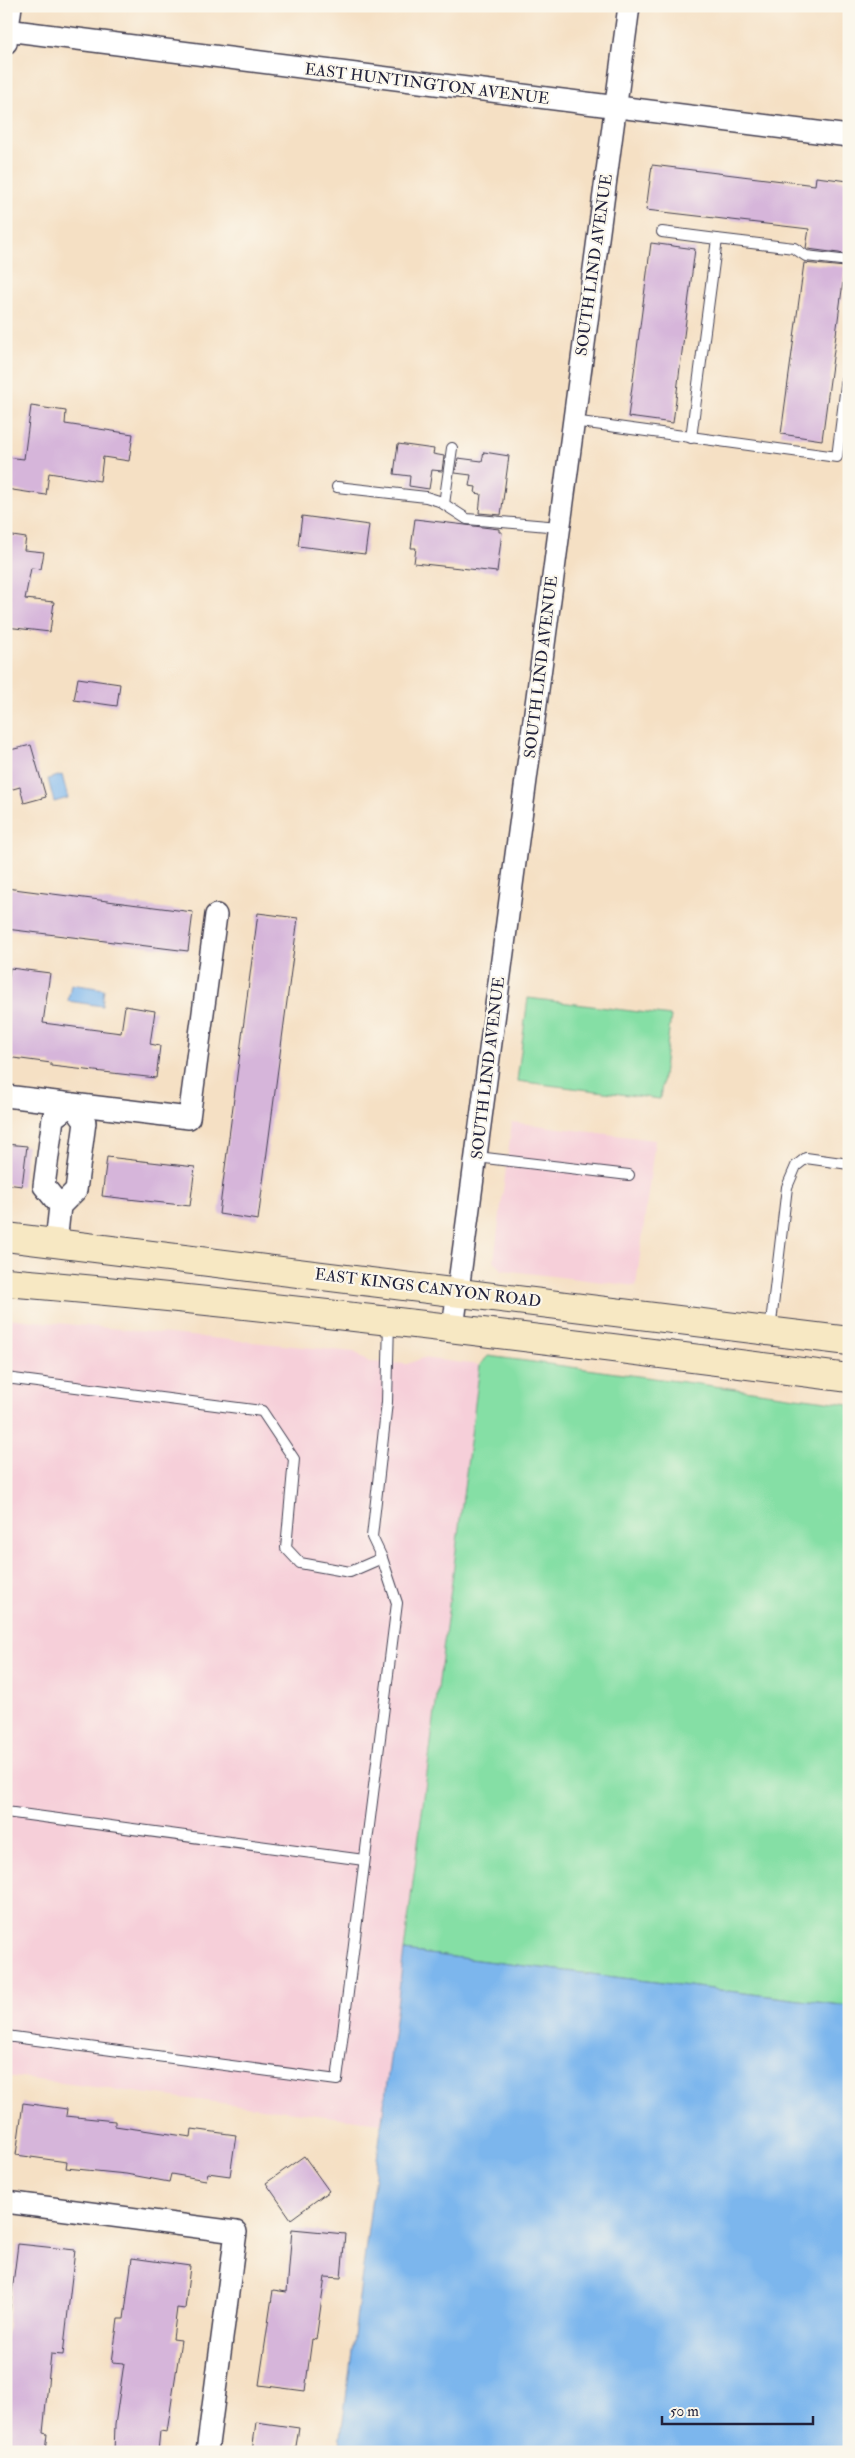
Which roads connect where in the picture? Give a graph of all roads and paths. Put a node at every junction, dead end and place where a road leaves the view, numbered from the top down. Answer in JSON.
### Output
{"nodes":[{"id":1,"x":11,"y":6,"type":"edge"},
{"id":2,"x":628,"y":6,"type":"edge"},
{"id":3,"x":7,"y":35,"type":"edge"},
{"id":4,"x":614,"y":108,"type":"junction"},
{"id":5,"x":849,"y":136,"type":"edge"},
{"id":6,"x":662,"y":232,"type":"dead end"},
{"id":7,"x":717,"y":239,"type":"junction"},
{"id":8,"x":849,"y":261,"type":"edge"},
{"id":9,"x":849,"y":361,"type":"edge"},
{"id":10,"x":573,"y":421,"type":"junction"},
{"id":11,"x":690,"y":438,"type":"junction"},
{"id":12,"x":452,"y":448,"type":"dead end"},
{"id":13,"x":337,"y":487,"type":"dead end"},
{"id":14,"x":444,"y":504,"type":"junction"},
{"id":15,"x":559,"y":527,"type":"junction"},
{"id":16,"x":216,"y":915,"type":"dead end"},
{"id":17,"x":6,"y":1096,"type":"edge"},
{"id":18,"x":72,"y":1104,"type":"junction"},
{"id":19,"x":477,"y":1157,"type":"junction"},
{"id":20,"x":849,"y":1164,"type":"edge"},
{"id":21,"x":629,"y":1175,"type":"dead end"},
{"id":22,"x":60,"y":1206,"type":"junction"},
{"id":23,"x":6,"y":1236,"type":"edge"},
{"id":24,"x":56,"y":1243,"type":"junction"},
{"id":25,"x":6,"y":1282,"type":"edge"},
{"id":26,"x":458,"y":1291,"type":"junction"},
{"id":27,"x":389,"y":1320,"type":"junction"},
{"id":28,"x":453,"y":1328,"type":"junction"},
{"id":29,"x":770,"y":1331,"type":"junction"},
{"id":30,"x":849,"y":1341,"type":"edge"},
{"id":31,"x":6,"y":1378,"type":"edge"},
{"id":32,"x":849,"y":1378,"type":"edge"},
{"id":33,"x":382,"y":1558,"type":"junction"},
{"id":34,"x":6,"y":1812,"type":"edge"},
{"id":35,"x":364,"y":1860,"type":"junction"},
{"id":36,"x":6,"y":2036,"type":"edge"},
{"id":37,"x":6,"y":2202,"type":"edge"},
{"id":38,"x":208,"y":2452,"type":"edge"}],
"edges":[{"from":1,"to":3,"type":"street"},
{"from":2,"to":4,"type":"street","name":"SOUTH LIND AVENUE"},
{"from":3,"to":4,"type":"street","name":"EAST HUNTINGTON AVENUE"},
{"from":4,"to":5,"type":"street","name":"EAST HUNTINGTON AVENUE"},
{"from":4,"to":10,"type":"street","name":"SOUTH LIND AVENUE"},
{"from":6,"to":7,"type":"lane"},
{"from":7,"to":8,"type":"lane"},
{"from":7,"to":11,"type":"lane"},
{"from":9,"to":11,"type":"lane"},
{"from":10,"to":11,"type":"lane"},
{"from":10,"to":15,"type":"street","name":"SOUTH LIND AVENUE"},
{"from":12,"to":14,"type":"lane"},
{"from":13,"to":14,"type":"lane"},
{"from":14,"to":15,"type":"lane"},
{"from":15,"to":19,"type":"street","name":"SOUTH LIND AVENUE"},
{"from":16,"to":18,"type":"street"},
{"from":17,"to":18,"type":"street"},
{"from":18,"to":22,"type":"street"},
{"from":18,"to":22,"type":"street"},
{"from":19,"to":21,"type":"lane"},
{"from":19,"to":26,"type":"street","name":"SOUTH LIND AVENUE"},
{"from":20,"to":29,"type":"lane"},
{"from":22,"to":24,"type":"street"},
{"from":23,"to":24,"type":"main road","name":"EAST KINGS CANYON ROAD"},
{"from":24,"to":26,"type":"main road","name":"EAST KINGS CANYON ROAD"},
{"from":25,"to":27,"type":"main road"},
{"from":26,"to":28,"type":"street","name":"SOUTH LIND AVENUE"},
{"from":26,"to":29,"type":"main road","name":"EAST KINGS CANYON ROAD"},
{"from":27,"to":28,"type":"main road"},
{"from":27,"to":33,"type":"lane"},
{"from":28,"to":32,"type":"main road"},
{"from":29,"to":30,"type":"main road","name":"EAST KINGS CANYON ROAD"},
{"from":31,"to":33,"type":"lane"},
{"from":33,"to":35,"type":"lane"},
{"from":34,"to":35,"type":"lane"},
{"from":35,"to":36,"type":"lane"},
{"from":37,"to":38,"type":"street"}]}
